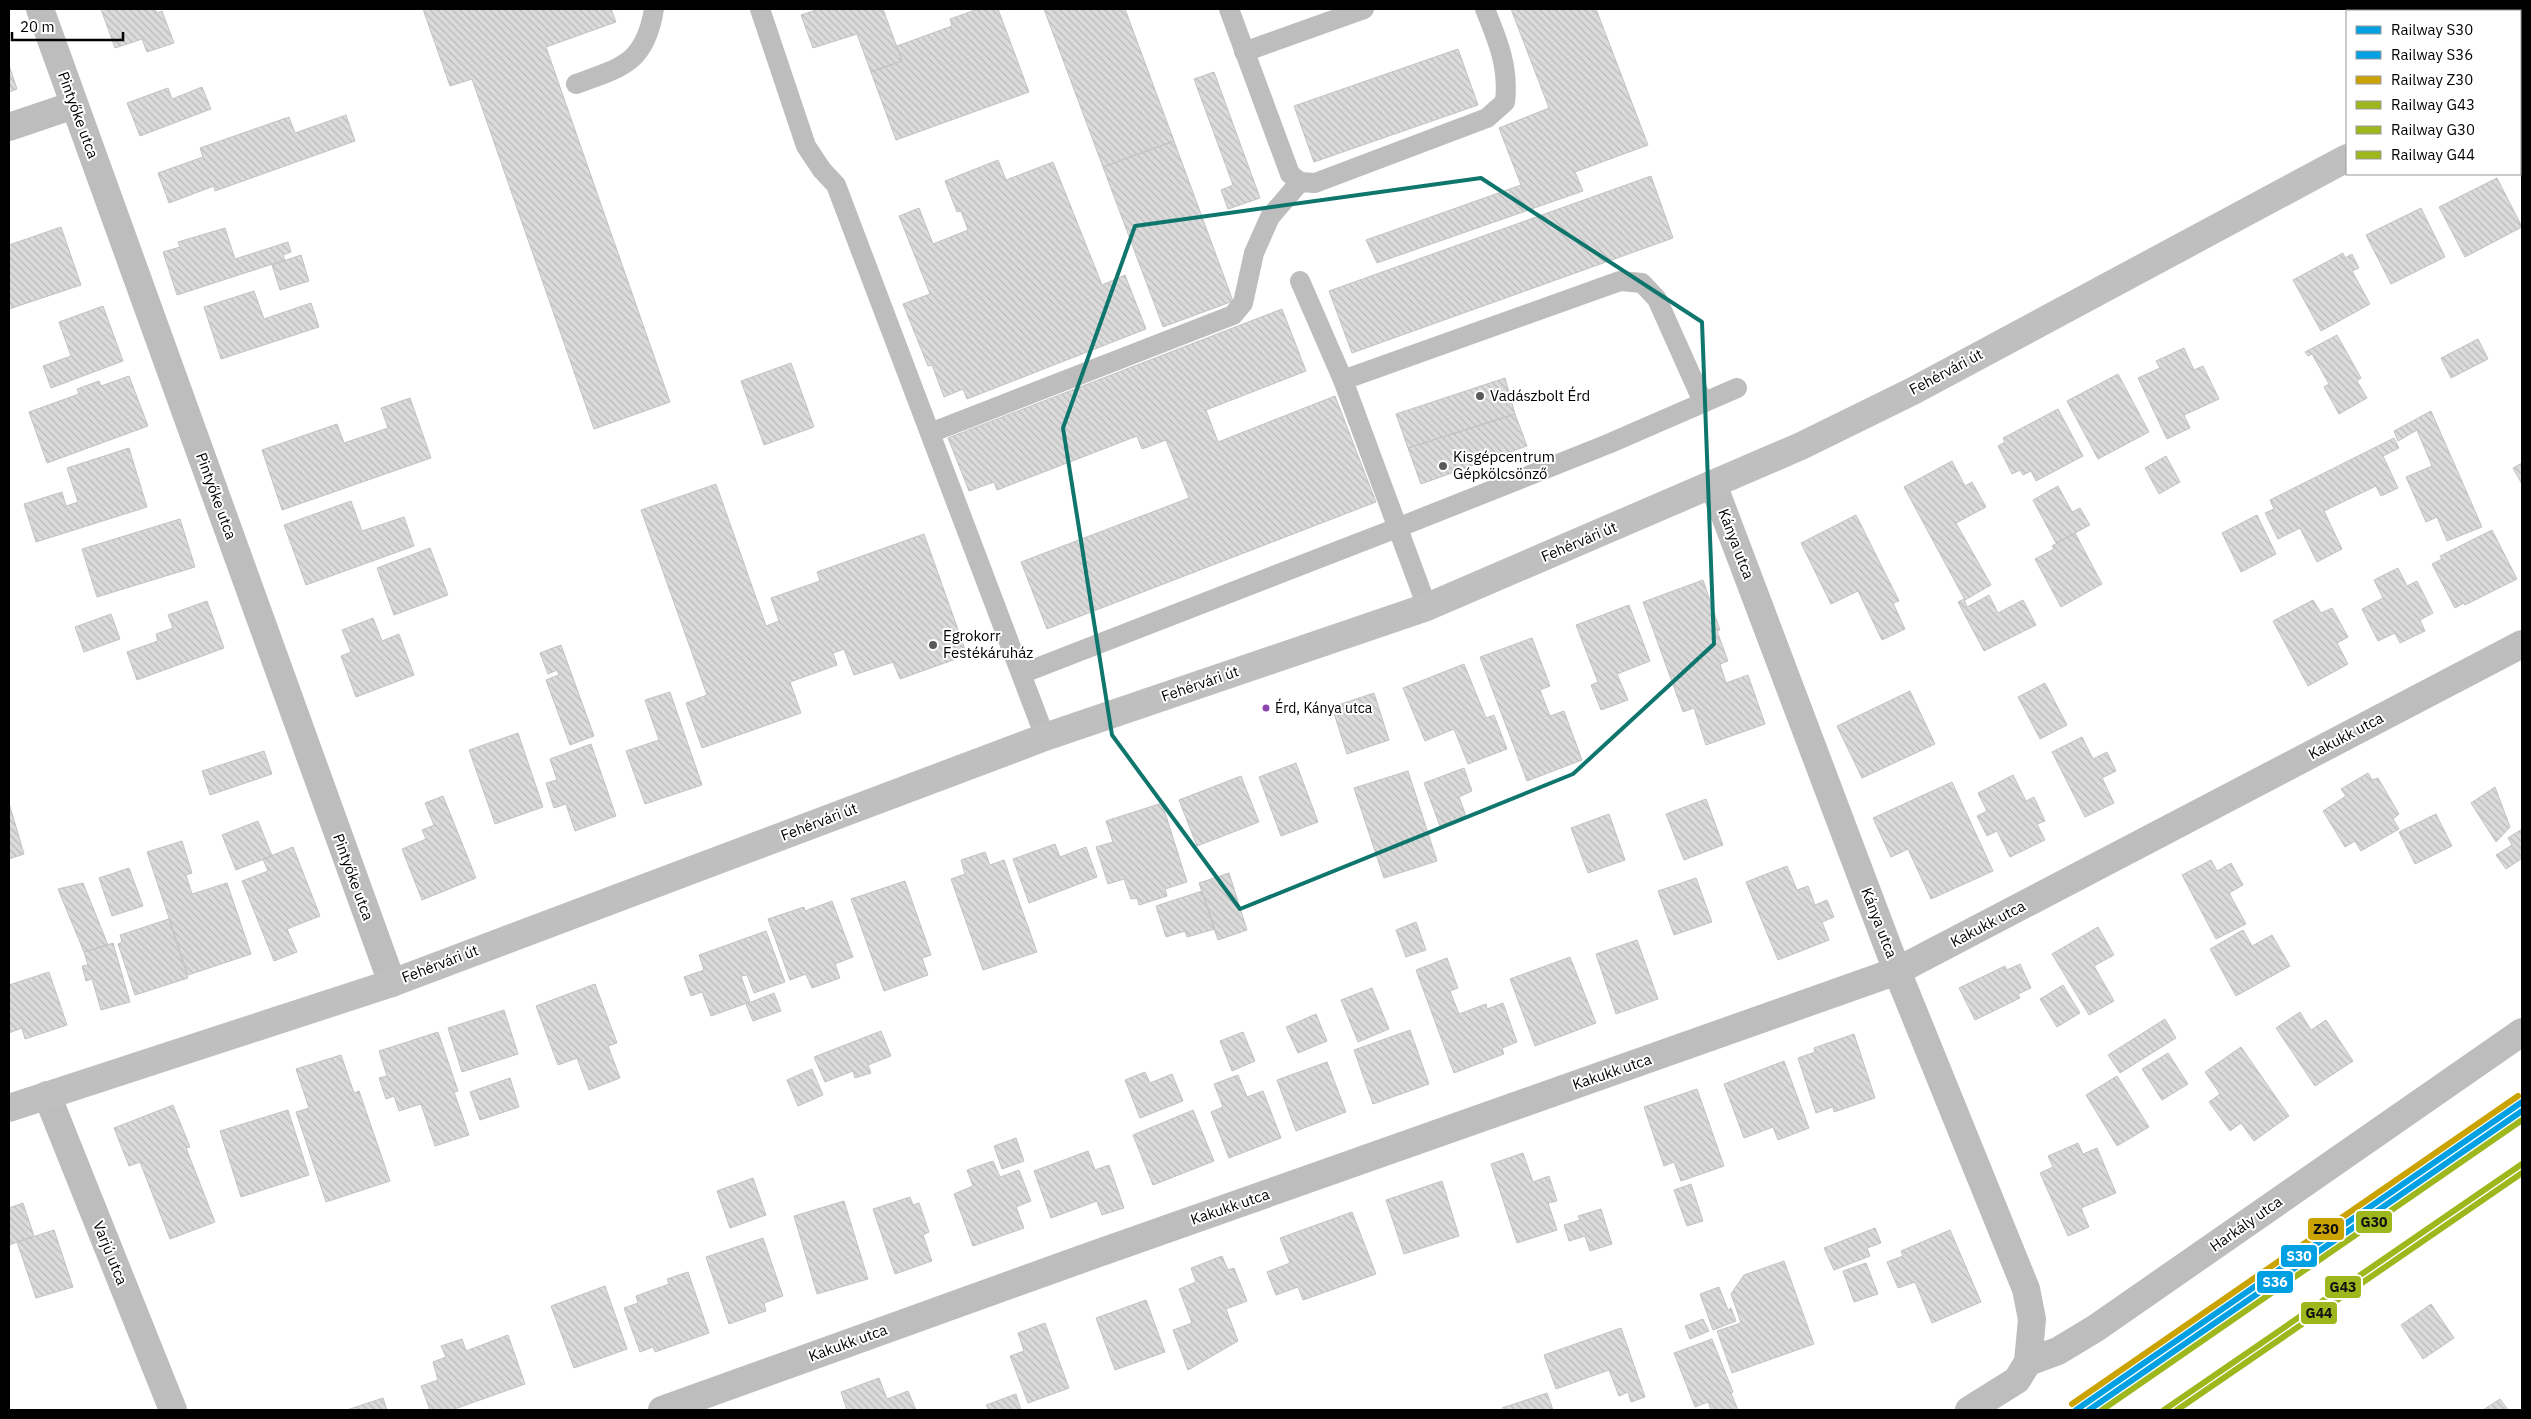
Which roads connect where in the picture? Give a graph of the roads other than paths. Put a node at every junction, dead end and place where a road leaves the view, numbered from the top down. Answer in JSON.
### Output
{"nodes":[{"id":1,"x":40,"y":9,"type":"edge"},
{"id":2,"x":654,"y":9,"type":"edge"},
{"id":3,"x":760,"y":9,"type":"edge"},
{"id":4,"x":1228,"y":9,"type":"edge"},
{"id":5,"x":1364,"y":9,"type":"edge"},
{"id":6,"x":1485,"y":9,"type":"edge"},
{"id":7,"x":1244,"y":52,"type":"junction"},
{"id":8,"x":576,"y":84,"type":"dead end"},
{"id":9,"x":74,"y":105,"type":"junction"},
{"id":10,"x":9,"y":127,"type":"edge"},
{"id":11,"x":2346,"y":159,"type":"edge"},
{"id":12,"x":1300,"y":182,"type":"junction"},
{"id":13,"x":1300,"y":281,"type":"dead end"},
{"id":14,"x":1343,"y":380,"type":"junction"},
{"id":15,"x":1737,"y":388,"type":"dead end"},
{"id":16,"x":1703,"y":402,"type":"junction"},
{"id":17,"x":930,"y":433,"type":"junction"},
{"id":18,"x":1713,"y":484,"type":"junction"},
{"id":19,"x":1398,"y":528,"type":"junction"},
{"id":20,"x":1426,"y":607,"type":"junction"},
{"id":21,"x":2522,"y":644,"type":"edge"},
{"id":22,"x":1021,"y":674,"type":"junction"},
{"id":23,"x":1045,"y":738,"type":"junction"},
{"id":24,"x":1897,"y":971,"type":"junction"},
{"id":25,"x":392,"y":983,"type":"junction"},
{"id":26,"x":2522,"y":1032,"type":"edge"},
{"id":27,"x":47,"y":1095,"type":"junction"},
{"id":28,"x":9,"y":1108,"type":"edge"},
{"id":29,"x":2028,"y":1362,"type":"junction"},
{"id":30,"x":173,"y":1410,"type":"edge"},
{"id":31,"x":662,"y":1410,"type":"edge"},
{"id":32,"x":1969,"y":1410,"type":"edge"}],
"edges":[{"from":1,"to":9,"type":"street","name":"Pintyőke utca"},
{"from":2,"to":8,"type":"lane"},
{"from":3,"to":17,"type":"lane"},
{"from":4,"to":7,"type":"lane"},
{"from":5,"to":7,"type":"lane"},
{"from":6,"to":12,"type":"lane"},
{"from":7,"to":12,"type":"lane"},
{"from":9,"to":10,"type":"street"},
{"from":9,"to":25,"type":"street","name":"Pintyőke utca"},
{"from":11,"to":18,"type":"main road","name":"Fehérvári út"},
{"from":12,"to":17,"type":"lane"},
{"from":13,"to":14,"type":"lane"},
{"from":14,"to":16,"type":"lane"},
{"from":14,"to":19,"type":"lane"},
{"from":15,"to":16,"type":"lane"},
{"from":16,"to":19,"type":"lane"},
{"from":17,"to":22,"type":"lane"},
{"from":18,"to":20,"type":"main road","name":"Fehérvári út"},
{"from":18,"to":24,"type":"street","name":"Kánya utca"},
{"from":19,"to":20,"type":"lane"},
{"from":19,"to":22,"type":"lane"},
{"from":20,"to":23,"type":"main road","name":"Fehérvári út"},
{"from":21,"to":24,"type":"street","name":"Kakukk utca"},
{"from":22,"to":23,"type":"lane"},
{"from":23,"to":25,"type":"main road","name":"Fehérvári út"},
{"from":24,"to":29,"type":"street","name":"Kánya utca"},
{"from":24,"to":31,"type":"street","name":"Kakukk utca"},
{"from":25,"to":27,"type":"main road","name":"Fehérvári út"},
{"from":26,"to":29,"type":"street","name":"Harkály utca"},
{"from":27,"to":28,"type":"main road","name":"Fehérvári út"},
{"from":27,"to":30,"type":"street","name":"Varjú utca"},
{"from":29,"to":32,"type":"street"}]}
